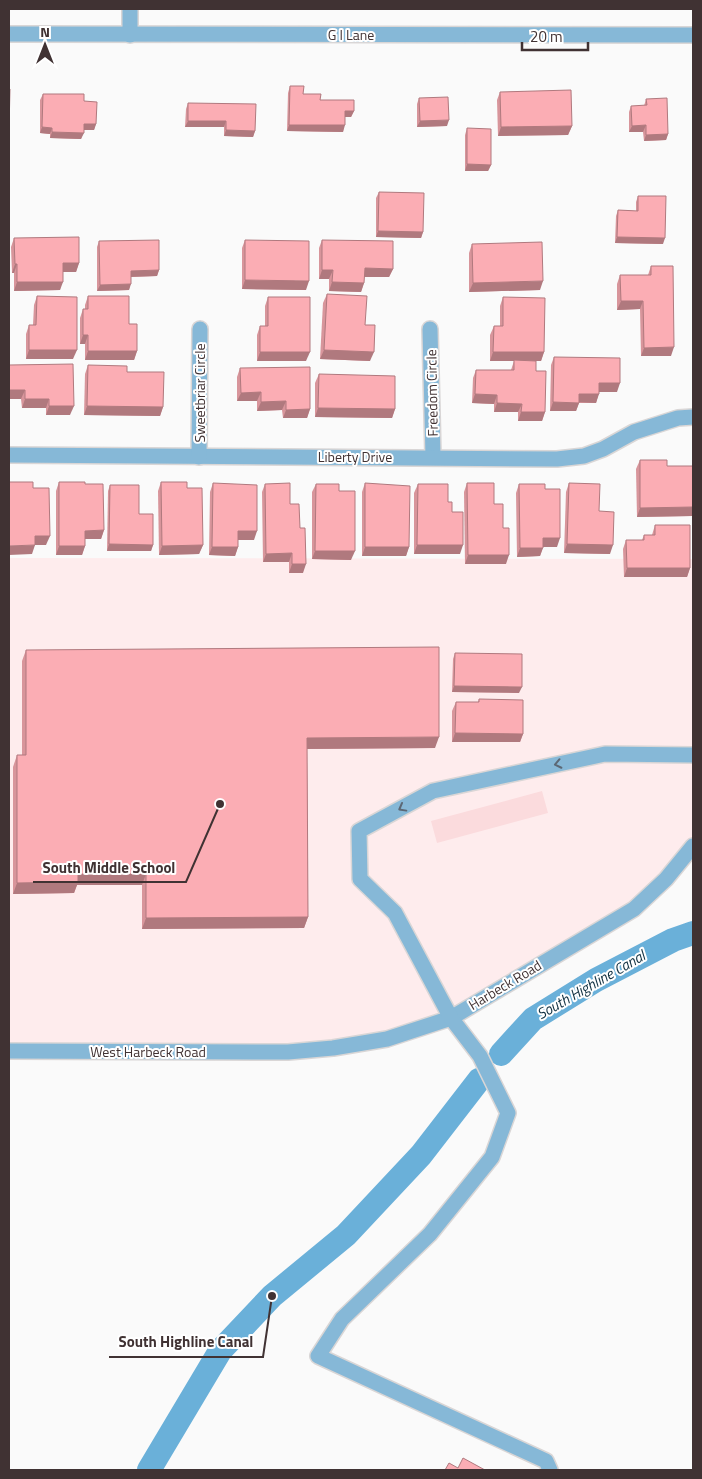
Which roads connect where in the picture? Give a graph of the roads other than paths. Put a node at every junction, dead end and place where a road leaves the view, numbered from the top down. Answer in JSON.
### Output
{"nodes":[{"id":1,"x":130,"y":9,"type":"edge"},
{"id":2,"x":9,"y":34,"type":"edge"},
{"id":3,"x":130,"y":35,"type":"junction"},
{"id":4,"x":693,"y":35,"type":"edge"},
{"id":5,"x":200,"y":329,"type":"dead end"},
{"id":6,"x":430,"y":329,"type":"dead end"},
{"id":7,"x":693,"y":417,"type":"edge"},
{"id":8,"x":9,"y":455,"type":"edge"},
{"id":9,"x":199,"y":457,"type":"junction"},
{"id":10,"x":433,"y":457,"type":"junction"},
{"id":11,"x":693,"y":755,"type":"edge"},
{"id":12,"x":692,"y":850,"type":"edge"},
{"id":13,"x":451,"y":1018,"type":"junction"},
{"id":14,"x":9,"y":1051,"type":"edge"},
{"id":15,"x":288,"y":1052,"type":"joint"},
{"id":16,"x":550,"y":1470,"type":"edge"}],
"edges":[{"from":1,"to":3,"type":"street"},
{"from":2,"to":3,"type":"street","name":"G I Lane"},
{"from":3,"to":4,"type":"street","name":"G I Lane"},
{"from":5,"to":9,"type":"street","name":"Sweetbriar Circle"},
{"from":6,"to":10,"type":"street","name":"Freedom Circle"},
{"from":7,"to":10,"type":"street","name":"Liberty Drive"},
{"from":8,"to":9,"type":"street","name":"Liberty Drive"},
{"from":9,"to":10,"type":"street","name":"Liberty Drive"},
{"from":11,"to":13,"type":"street","one_way":true},
{"from":12,"to":13,"type":"street","name":"Harbeck Road"},
{"from":13,"to":15,"type":"street","name":"Harbeck Road"},
{"from":13,"to":16,"type":"street"},
{"from":14,"to":15,"type":"street","name":"West Harbeck Road"}]}
